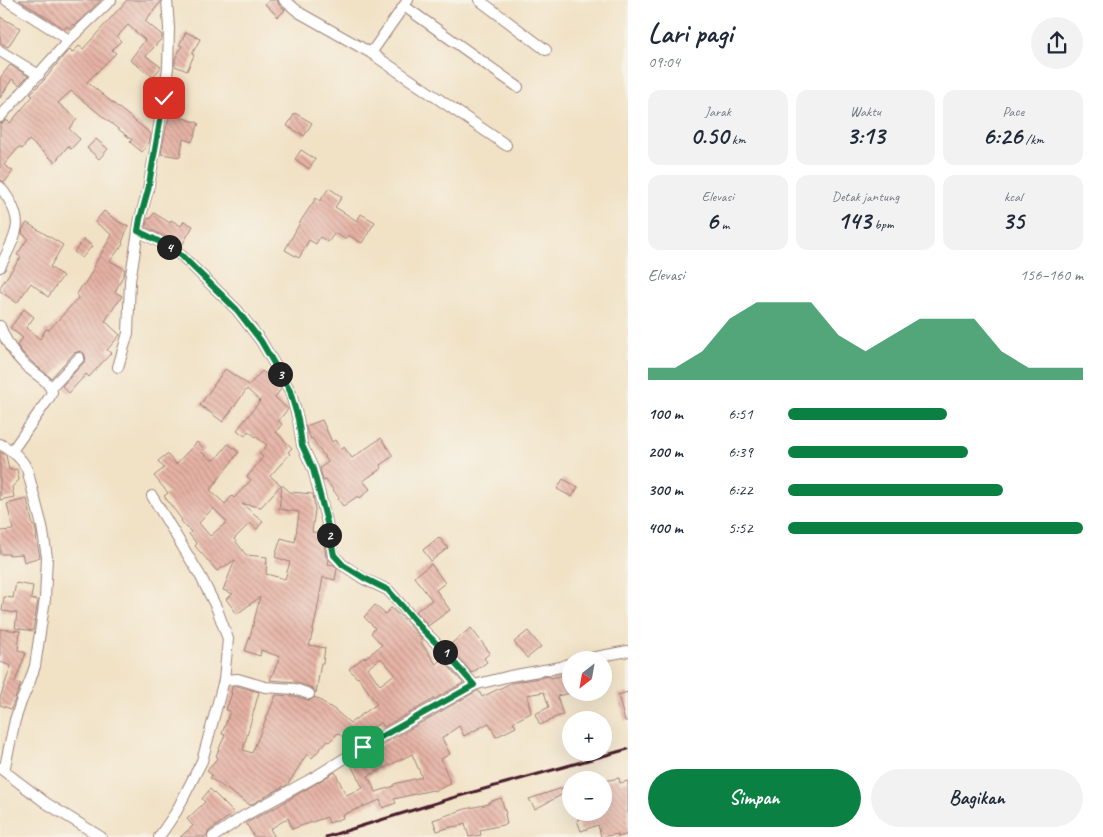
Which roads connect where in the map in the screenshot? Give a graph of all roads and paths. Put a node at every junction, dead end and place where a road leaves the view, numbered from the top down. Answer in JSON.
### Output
{"nodes":[{"id":1,"x":6,"y":0,"type":"edge"},
{"id":2,"x":111,"y":0,"type":"edge"},
{"id":3,"x":167,"y":0,"type":"edge"},
{"id":4,"x":284,"y":0,"type":"edge"},
{"id":5,"x":479,"y":0,"type":"edge"},
{"id":6,"x":406,"y":3,"type":"edge"},
{"id":7,"x":68,"y":40,"type":"junction"},
{"id":8,"x":0,"y":50,"type":"edge"},
{"id":9,"x":546,"y":50,"type":"dead end"},
{"id":10,"x":371,"y":53,"type":"junction"},
{"id":11,"x":39,"y":74,"type":"junction"},
{"id":12,"x":518,"y":87,"type":"dead end"},
{"id":13,"x":2,"y":112,"type":"edge"},
{"id":14,"x":506,"y":145,"type":"dead end"},
{"id":15,"x":0,"y":187,"type":"edge"},
{"id":16,"x":138,"y":231,"type":"junction"},
{"id":17,"x":0,"y":267,"type":"edge"},
{"id":18,"x":0,"y":326,"type":"edge"},
{"id":19,"x":79,"y":358,"type":"dead end"},
{"id":20,"x":118,"y":366,"type":"dead end"},
{"id":21,"x":51,"y":388,"type":"junction"},
{"id":22,"x":0,"y":444,"type":"edge"},
{"id":23,"x":12,"y":451,"type":"junction"},
{"id":24,"x":152,"y":496,"type":"dead end"},
{"id":25,"x":628,"y":651,"type":"edge"},
{"id":26,"x":612,"y":654,"type":"edge"},
{"id":27,"x":562,"y":667,"type":"edge"},
{"id":28,"x":224,"y":680,"type":"junction"},
{"id":29,"x":474,"y":685,"type":"junction"},
{"id":30,"x":309,"y":694,"type":"dead end"},
{"id":31,"x":2,"y":770,"type":"edge"},
{"id":32,"x":101,"y":837,"type":"edge"},
{"id":33,"x":159,"y":837,"type":"edge"},
{"id":34,"x":213,"y":837,"type":"edge"}],
"edges":[{"from":1,"to":7,"type":"street"},
{"from":2,"to":7,"type":"street"},
{"from":3,"to":16,"type":"street"},
{"from":4,"to":10,"type":"street"},
{"from":5,"to":9,"type":"street"},
{"from":6,"to":10,"type":"street"},
{"from":6,"to":12,"type":"street"},
{"from":7,"to":11,"type":"street"},
{"from":8,"to":11,"type":"street"},
{"from":10,"to":14,"type":"street"},
{"from":11,"to":13,"type":"street"},
{"from":15,"to":17,"type":"street"},
{"from":16,"to":20,"type":"street"},
{"from":16,"to":29,"type":"street"},
{"from":18,"to":21,"type":"street"},
{"from":19,"to":21,"type":"street"},
{"from":21,"to":23,"type":"street"},
{"from":22,"to":23,"type":"street"},
{"from":23,"to":31,"type":"street"},
{"from":24,"to":28,"type":"street"},
{"from":25,"to":26,"type":"street"},
{"from":27,"to":29,"type":"street"},
{"from":28,"to":30,"type":"street"},
{"from":28,"to":33,"type":"street"},
{"from":29,"to":34,"type":"street"},
{"from":31,"to":32,"type":"street"}]}
